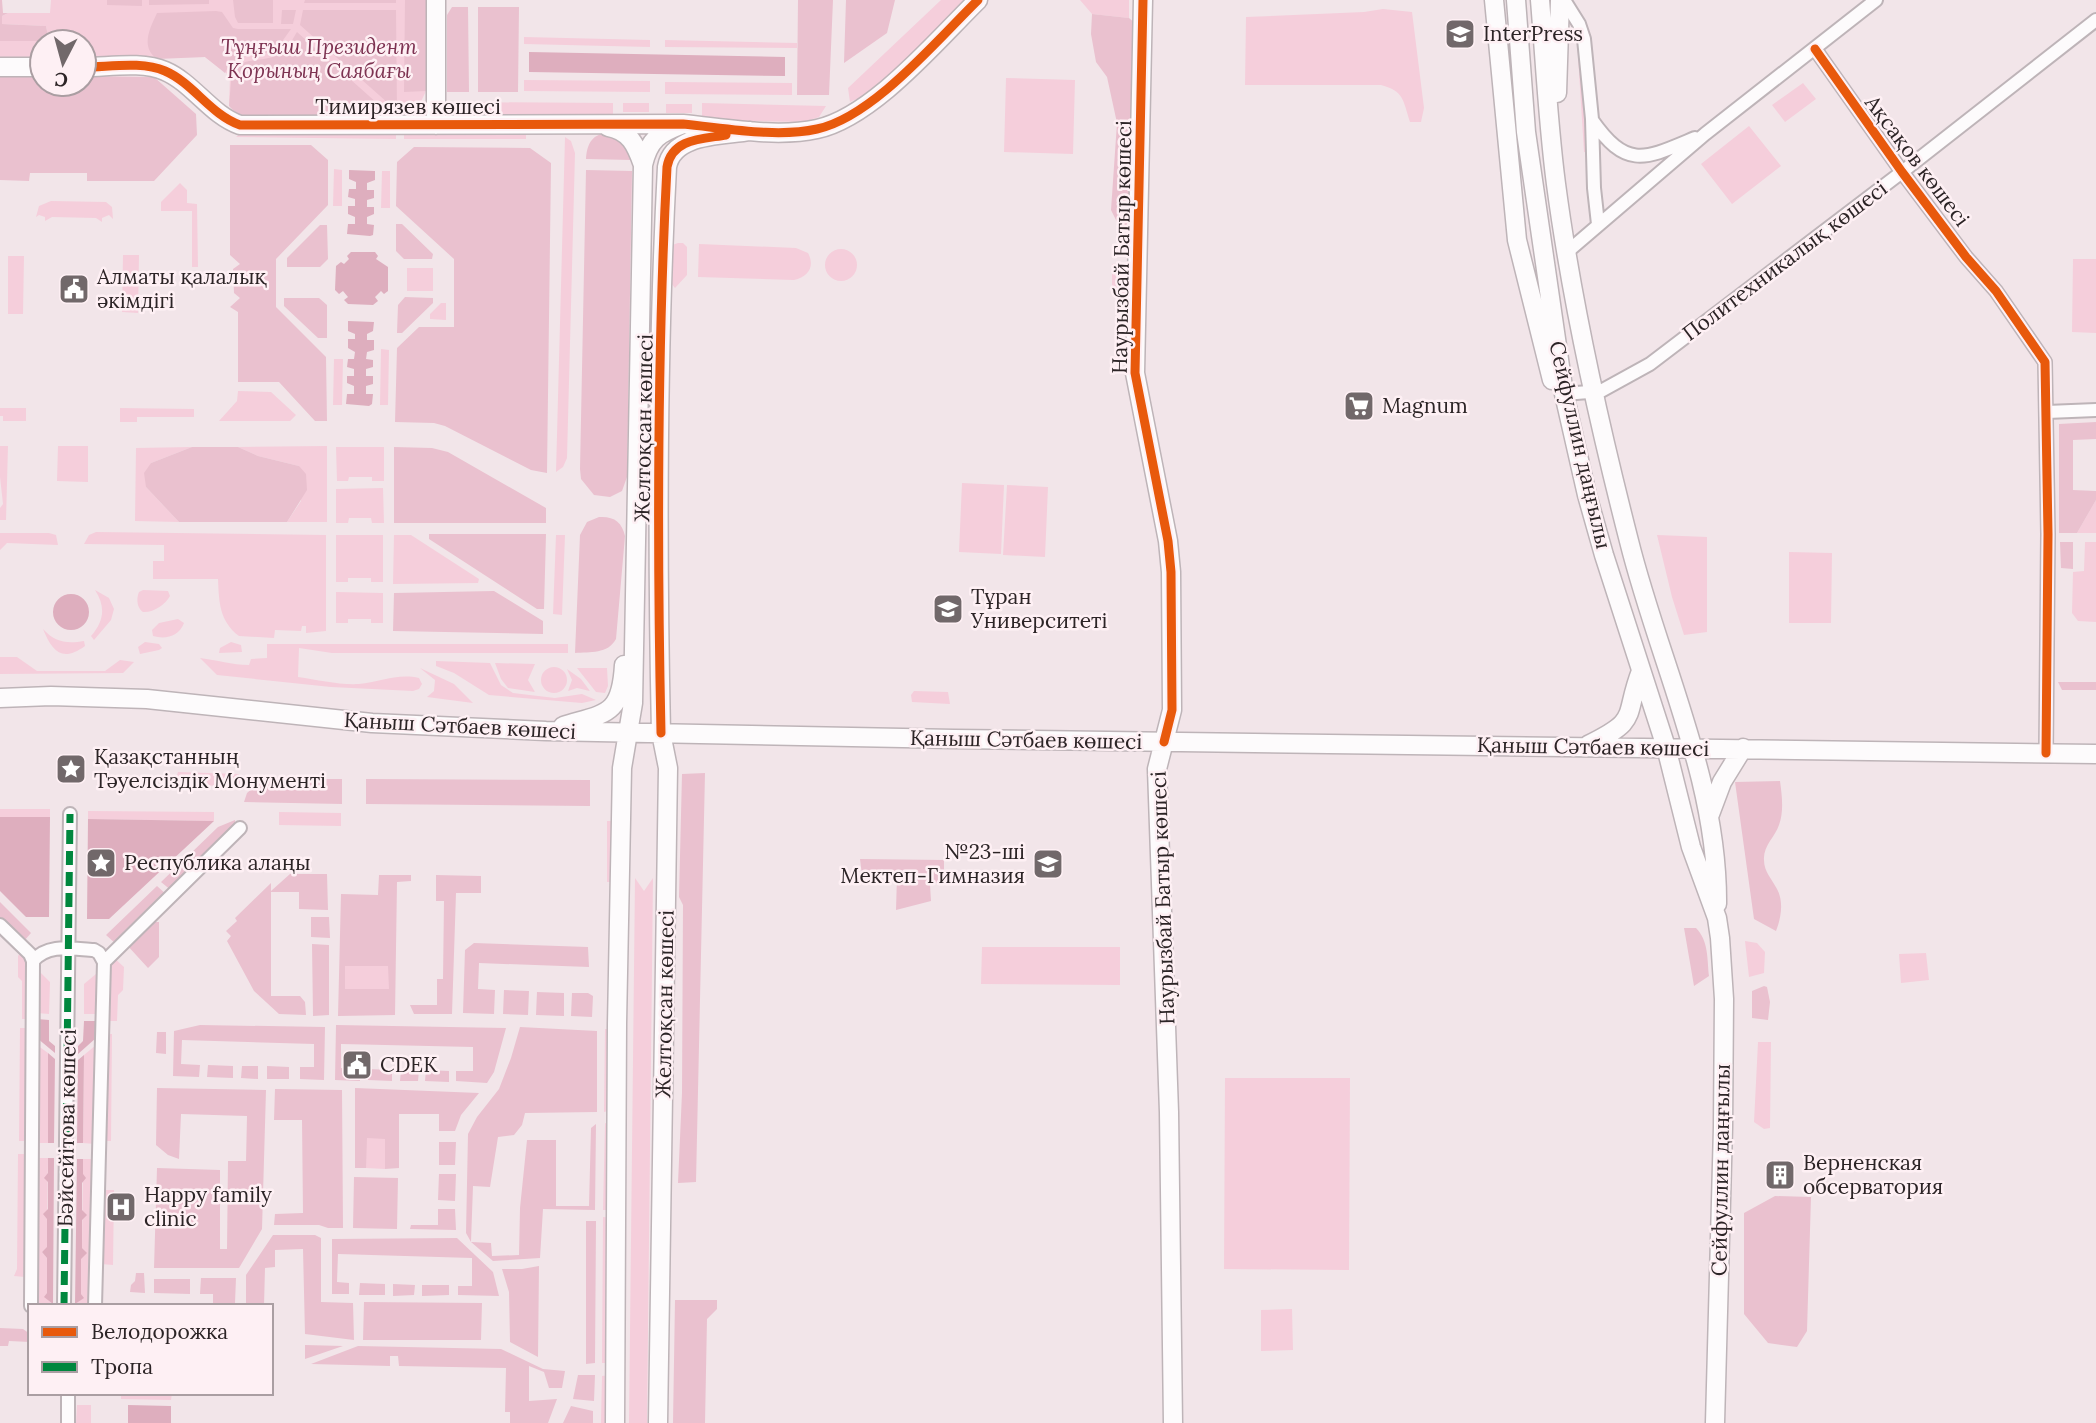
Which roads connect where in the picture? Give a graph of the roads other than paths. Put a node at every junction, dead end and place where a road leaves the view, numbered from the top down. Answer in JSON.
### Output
{"nodes":[{"id":1,"x":436,"y":0,"type":"edge"},
{"id":2,"x":978,"y":0,"type":"edge"},
{"id":3,"x":1143,"y":0,"type":"edge"},
{"id":4,"x":1494,"y":0,"type":"edge"},
{"id":5,"x":1516,"y":0,"type":"edge"},
{"id":6,"x":1540,"y":0,"type":"edge"},
{"id":7,"x":1562,"y":0,"type":"edge"},
{"id":8,"x":1876,"y":0,"type":"edge"},
{"id":9,"x":2096,"y":20,"type":"edge"},
{"id":10,"x":1815,"y":48,"type":"junction"},
{"id":11,"x":0,"y":67,"type":"edge"},
{"id":12,"x":28,"y":67,"type":"edge"},
{"id":13,"x":98,"y":67,"type":"edge"},
{"id":14,"x":1592,"y":119,"type":"junction"},
{"id":15,"x":591,"y":123,"type":"junction"},
{"id":16,"x":683,"y":124,"type":"junction"},
{"id":17,"x":436,"y":125,"type":"junction"},
{"id":18,"x":750,"y":131,"type":"junction"},
{"id":19,"x":1705,"y":134,"type":"junction"},
{"id":20,"x":696,"y":140,"type":"joint"},
{"id":21,"x":643,"y":165,"type":"junction"},
{"id":22,"x":1902,"y":172,"type":"junction"},
{"id":23,"x":1556,"y":184,"type":"junction"},
{"id":24,"x":1598,"y":225,"type":"junction"},
{"id":25,"x":1567,"y":252,"type":"junction"},
{"id":26,"x":1597,"y":392,"type":"junction"},
{"id":27,"x":1564,"y":394,"type":"junction"},
{"id":28,"x":2047,"y":411,"type":"junction"},
{"id":29,"x":2096,"y":411,"type":"edge"},
{"id":30,"x":1578,"y":452,"type":"junction"},
{"id":31,"x":637,"y":506,"type":"junction"},
{"id":32,"x":660,"y":508,"type":"junction"},
{"id":33,"x":637,"y":547,"type":"junction"},
{"id":34,"x":1642,"y":671,"type":"junction"},
{"id":35,"x":0,"y":698,"type":"edge"},
{"id":36,"x":546,"y":731,"type":"junction"},
{"id":37,"x":628,"y":733,"type":"junction"},
{"id":38,"x":661,"y":733,"type":"junction"},
{"id":39,"x":1164,"y":742,"type":"junction"},
{"id":40,"x":1585,"y":746,"type":"junction"},
{"id":41,"x":1666,"y":747,"type":"junction"},
{"id":42,"x":1692,"y":748,"type":"junction"},
{"id":43,"x":1743,"y":748,"type":"junction"},
{"id":44,"x":2046,"y":753,"type":"junction"},
{"id":45,"x":2096,"y":754,"type":"edge"},
{"id":46,"x":70,"y":814,"type":"dead end"},
{"id":47,"x":1710,"y":816,"type":"junction"},
{"id":48,"x":240,"y":828,"type":"dead end"},
{"id":49,"x":1717,"y":918,"type":"junction"},
{"id":50,"x":0,"y":925,"type":"edge"},
{"id":51,"x":69,"y":949,"type":"junction"},
{"id":52,"x":33,"y":961,"type":"junction"},
{"id":53,"x":104,"y":962,"type":"junction"},
{"id":54,"x":31,"y":1304,"type":"edge"},
{"id":55,"x":64,"y":1304,"type":"edge"},
{"id":56,"x":95,"y":1304,"type":"edge"},
{"id":57,"x":68,"y":1395,"type":"edge"},
{"id":58,"x":68,"y":1423,"type":"edge"},
{"id":59,"x":615,"y":1423,"type":"edge"},
{"id":60,"x":659,"y":1423,"type":"edge"},
{"id":61,"x":1173,"y":1423,"type":"edge"},
{"id":62,"x":1715,"y":1423,"type":"edge"}],
"edges":[{"from":1,"to":17,"type":"main road"},
{"from":2,"to":18,"type":"main road","name":"Тимирязев көшесі"},
{"from":3,"to":39,"type":"main road","name":"Наурызбай Батыр көшесі"},
{"from":4,"to":30,"type":"main road"},
{"from":5,"to":27,"type":"main road","name":"Сейфуллин даңғылы"},
{"from":6,"to":23,"type":"main road","name":"Сейфуллин даңғылы"},
{"from":7,"to":14,"type":"street"},
{"from":7,"to":23,"type":"main road"},
{"from":8,"to":10,"type":"street"},
{"from":9,"to":22,"type":"street","name":"Политехникалық көшесі"},
{"from":10,"to":19,"type":"street"},
{"from":10,"to":22,"type":"street","name":"Ақсақов көшесі"},
{"from":11,"to":12,"type":"main road"},
{"from":13,"to":17,"type":"main road","name":"Тимирязев көшесі"},
{"from":14,"to":19,"type":"street"},
{"from":14,"to":24,"type":"street"},
{"from":15,"to":16,"type":"main road","name":"Тимирязев көшесі"},
{"from":15,"to":17,"type":"main road","name":"Тимирязев көшесі"},
{"from":15,"to":21,"type":"main road"},
{"from":16,"to":18,"type":"main road","name":"Тимирязев көшесі"},
{"from":16,"to":21,"type":"main road"},
{"from":18,"to":20,"type":"main road","name":"Тимирязев көшесі"},
{"from":19,"to":24,"type":"street"},
{"from":20,"to":32,"type":"main road","name":"Желтоқсан көшесі"},
{"from":21,"to":31,"type":"main road","name":"Желтоқсан көшесі"},
{"from":22,"to":26,"type":"street","name":"Политехникалық көшесі"},
{"from":22,"to":28,"type":"street","name":"Ақсақов көшесі"},
{"from":23,"to":25,"type":"main road","name":"Сейфуллин даңғылы"},
{"from":24,"to":25,"type":"street"},
{"from":25,"to":26,"type":"main road","name":"Сейфуллин даңғылы"},
{"from":26,"to":27,"type":"street"},
{"from":26,"to":42,"type":"main road","name":"Сейфуллин даңғылы"},
{"from":27,"to":30,"type":"main road","name":"Сейфуллин даңғылы"},
{"from":28,"to":29,"type":"street"},
{"from":28,"to":44,"type":"street","name":"Ақсақов көшесі"},
{"from":30,"to":34,"type":"main road","name":"Сейфуллин даңғылы"},
{"from":31,"to":32,"type":"main road"},
{"from":31,"to":33,"type":"main road","name":"Желтоқсан көшесі"},
{"from":32,"to":38,"type":"main road","name":"Желтоқсан көшесі"},
{"from":33,"to":36,"type":"main road"},
{"from":33,"to":37,"type":"main road"},
{"from":34,"to":40,"type":"main road"},
{"from":34,"to":41,"type":"main road","name":"Сейфуллин даңғылы"},
{"from":35,"to":36,"type":"main road","name":"Қаныш Сәтбаев көшесі"},
{"from":36,"to":37,"type":"main road","name":"Қаныш Сәтбаев көшесі"},
{"from":37,"to":38,"type":"main road","name":"Қаныш Сәтбаев көшесі"},
{"from":37,"to":59,"type":"main road"},
{"from":38,"to":39,"type":"main road","name":"Қаныш Сәтбаев көшесі"},
{"from":38,"to":60,"type":"main road","name":"Желтоқсан көшесі"},
{"from":39,"to":40,"type":"main road","name":"Қаныш Сәтбаев көшесі"},
{"from":39,"to":61,"type":"main road","name":"Наурызбай Батыр көшесі"},
{"from":40,"to":41,"type":"main road","name":"Қаныш Сәтбаев көшесі"},
{"from":41,"to":42,"type":"main road","name":"Қаныш Сәтбаев көшесі"},
{"from":41,"to":49,"type":"main road","name":"Сейфуллин даңғылы"},
{"from":42,"to":43,"type":"main road","name":"Қаныш Сәтбаев көшесі"},
{"from":42,"to":47,"type":"main road","name":"Сейфуллин даңғылы"},
{"from":43,"to":44,"type":"main road","name":"Қаныш Сәтбаев көшесі"},
{"from":43,"to":47,"type":"main road"},
{"from":44,"to":45,"type":"main road","name":"Қаныш Сәтбаев көшесі"},
{"from":46,"to":51,"type":"street","name":"Бәйсейітова көшесі"},
{"from":47,"to":49,"type":"main road","name":"Сейфуллин даңғылы"},
{"from":48,"to":53,"type":"street"},
{"from":49,"to":62,"type":"main road","name":"Сейфуллин даңғылы"},
{"from":50,"to":52,"type":"street"},
{"from":51,"to":52,"type":"street"},
{"from":51,"to":53,"type":"street"},
{"from":51,"to":55,"type":"street","name":"Бәйсейітова көшесі"},
{"from":52,"to":54,"type":"street","name":"Бәйсейітова көшесі"},
{"from":53,"to":56,"type":"street","name":"Бәйсейітова көшесі"},
{"from":57,"to":58,"type":"street"}]}
